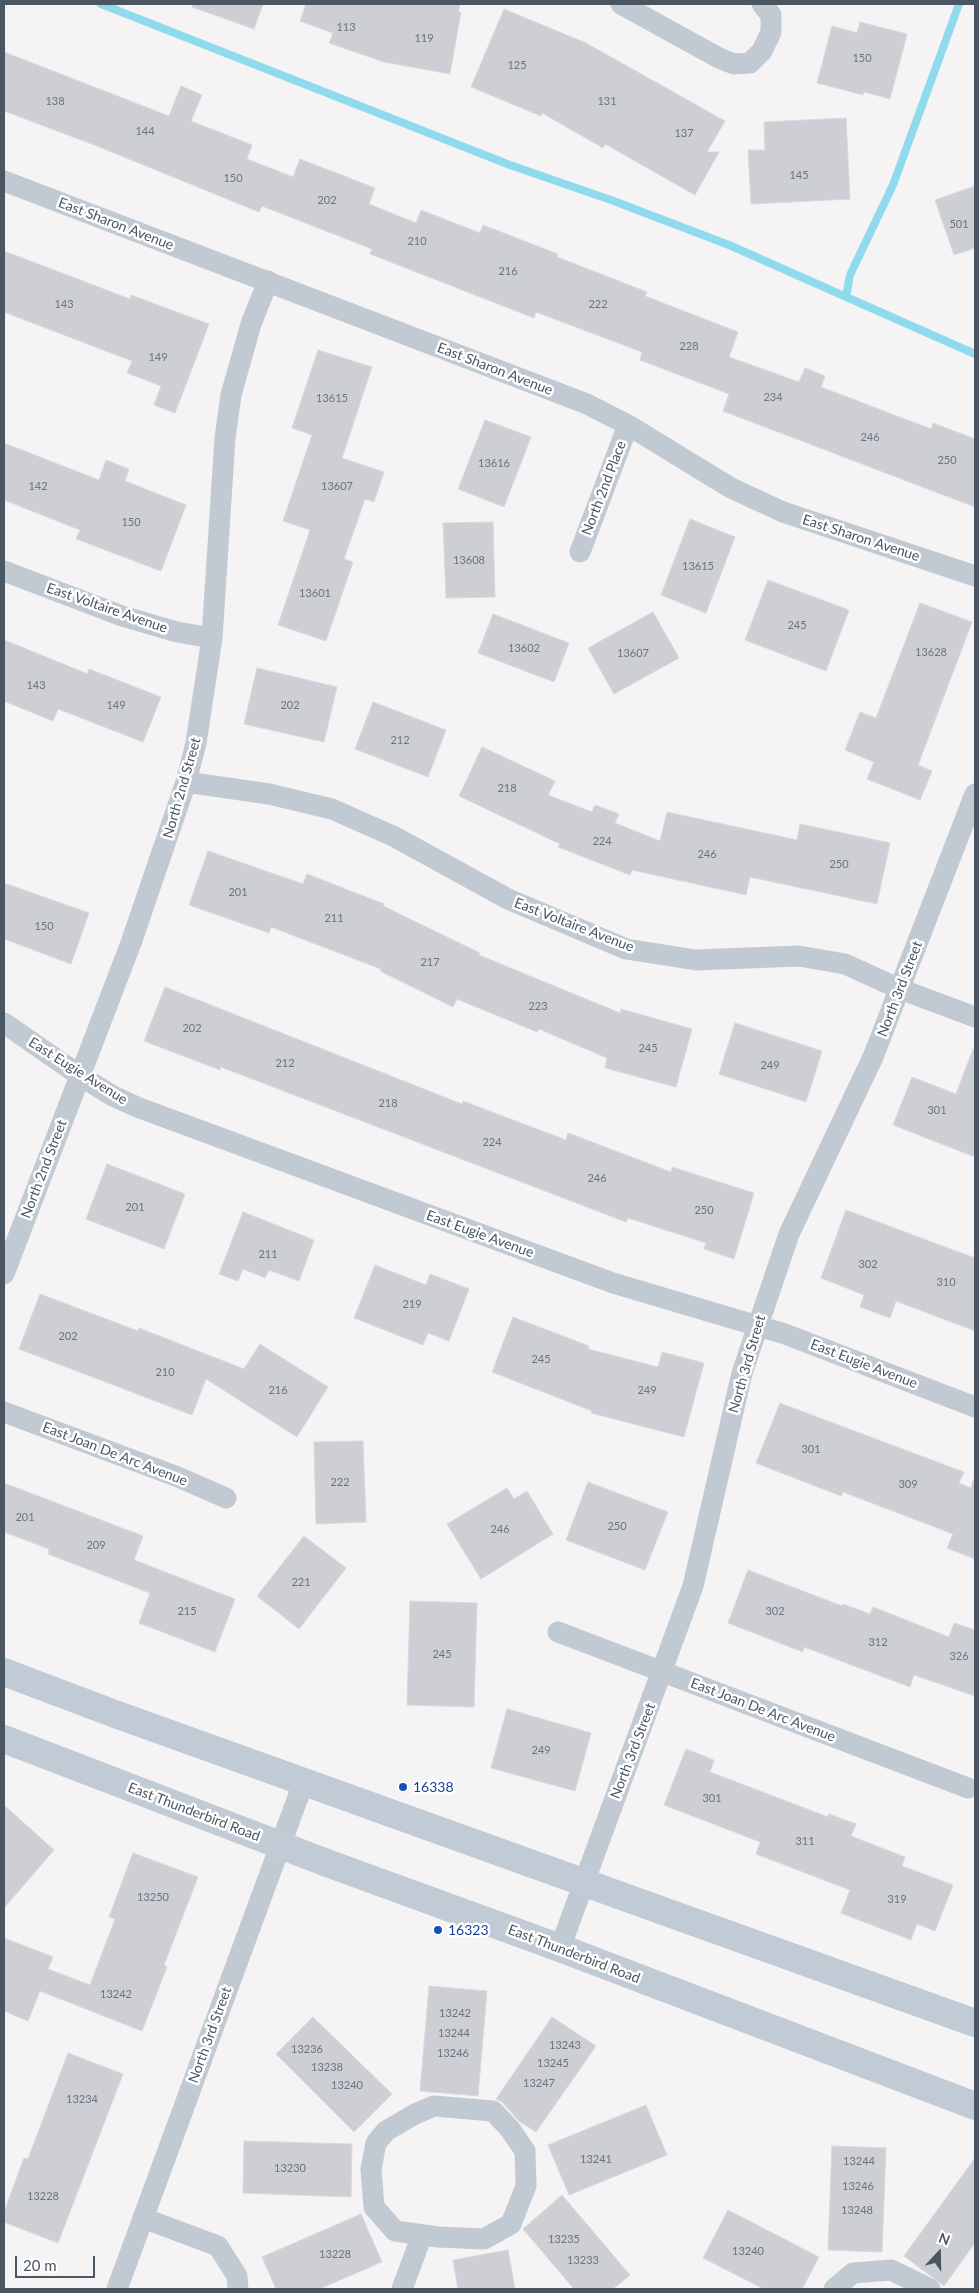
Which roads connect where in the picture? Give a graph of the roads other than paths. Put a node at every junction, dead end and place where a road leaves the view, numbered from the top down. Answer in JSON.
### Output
{"nodes":[{"id":1,"x":621,"y":4,"type":"edge"},
{"id":2,"x":762,"y":4,"type":"edge"},
{"id":3,"x":4,"y":181,"type":"edge"},
{"id":4,"x":268,"y":281,"type":"junction"},
{"id":5,"x":628,"y":425,"type":"junction"},
{"id":6,"x":580,"y":552,"type":"dead end"},
{"id":7,"x":4,"y":571,"type":"edge"},
{"id":8,"x":975,"y":576,"type":"edge"},
{"id":9,"x":212,"y":638,"type":"junction"},
{"id":10,"x":186,"y":782,"type":"junction"},
{"id":11,"x":975,"y":794,"type":"edge"},
{"id":12,"x":900,"y":989,"type":"junction"},
{"id":13,"x":975,"y":1018,"type":"edge"},
{"id":14,"x":4,"y":1023,"type":"edge"},
{"id":15,"x":79,"y":1075,"type":"junction"},
{"id":16,"x":4,"y":1274,"type":"edge"},
{"id":17,"x":757,"y":1326,"type":"junction"},
{"id":18,"x":975,"y":1406,"type":"edge"},
{"id":19,"x":4,"y":1412,"type":"edge"},
{"id":20,"x":226,"y":1498,"type":"dead end"},
{"id":21,"x":558,"y":1632,"type":"dead end"},
{"id":22,"x":4,"y":1672,"type":"edge"},
{"id":23,"x":663,"y":1672,"type":"junction"},
{"id":24,"x":4,"y":1739,"type":"edge"},
{"id":25,"x":304,"y":1781,"type":"junction"},
{"id":26,"x":968,"y":1788,"type":"dead end"},
{"id":27,"x":281,"y":1845,"type":"junction"},
{"id":28,"x":584,"y":1883,"type":"junction"},
{"id":29,"x":560,"y":1948,"type":"junction"},
{"id":30,"x":975,"y":2023,"type":"edge"},
{"id":31,"x":975,"y":2106,"type":"edge"},
{"id":32,"x":143,"y":2218,"type":"junction"},
{"id":33,"x":422,"y":2235,"type":"junction"},
{"id":34,"x":117,"y":2289,"type":"edge"},
{"id":35,"x":238,"y":2289,"type":"edge"},
{"id":36,"x":402,"y":2289,"type":"edge"},
{"id":37,"x":834,"y":2289,"type":"edge"},
{"id":38,"x":930,"y":2289,"type":"edge"}],
"edges":[{"from":1,"to":2,"type":"street"},
{"from":3,"to":4,"type":"street","name":"East Sharon Avenue"},
{"from":4,"to":5,"type":"street","name":"East Sharon Avenue"},
{"from":4,"to":9,"type":"street","name":"North 2nd Street"},
{"from":5,"to":6,"type":"street","name":"North 2nd Place"},
{"from":5,"to":8,"type":"street","name":"East Sharon Avenue"},
{"from":7,"to":9,"type":"street","name":"East Voltaire Avenue"},
{"from":9,"to":10,"type":"street","name":"North 2nd Street"},
{"from":10,"to":12,"type":"street","name":"East Voltaire Avenue"},
{"from":10,"to":15,"type":"street","name":"North 2nd Street"},
{"from":11,"to":12,"type":"street","name":"North 3rd Street"},
{"from":12,"to":13,"type":"street","name":"East Voltaire Avenue"},
{"from":12,"to":17,"type":"street","name":"North 3rd Street"},
{"from":14,"to":15,"type":"street","name":"East Eugie Avenue"},
{"from":15,"to":16,"type":"street","name":"North 2nd Street"},
{"from":15,"to":17,"type":"street","name":"East Eugie Avenue"},
{"from":17,"to":18,"type":"street","name":"East Eugie Avenue"},
{"from":17,"to":23,"type":"street","name":"North 3rd Street"},
{"from":19,"to":20,"type":"street","name":"East Joan De Arc Avenue"},
{"from":21,"to":23,"type":"street","name":"East Joan De Arc Avenue"},
{"from":22,"to":25,"type":"main road"},
{"from":23,"to":26,"type":"street","name":"East Joan De Arc Avenue"},
{"from":23,"to":28,"type":"street","name":"North 3rd Street"},
{"from":24,"to":27,"type":"main road","name":"East Thunderbird Road"},
{"from":25,"to":27,"type":"street","name":"North 3rd Street"},
{"from":25,"to":28,"type":"main road"},
{"from":27,"to":29,"type":"main road","name":"East Thunderbird Road"},
{"from":27,"to":32,"type":"street","name":"North 3rd Street"},
{"from":28,"to":29,"type":"street","name":"North 3rd Street"},
{"from":28,"to":30,"type":"main road"},
{"from":29,"to":31,"type":"main road","name":"East Thunderbird Road"},
{"from":32,"to":34,"type":"street","name":"North 3rd Street"},
{"from":32,"to":35,"type":"street"},
{"from":33,"to":33,"type":"street"},
{"from":33,"to":36,"type":"street"},
{"from":37,"to":38,"type":"street"}]}
